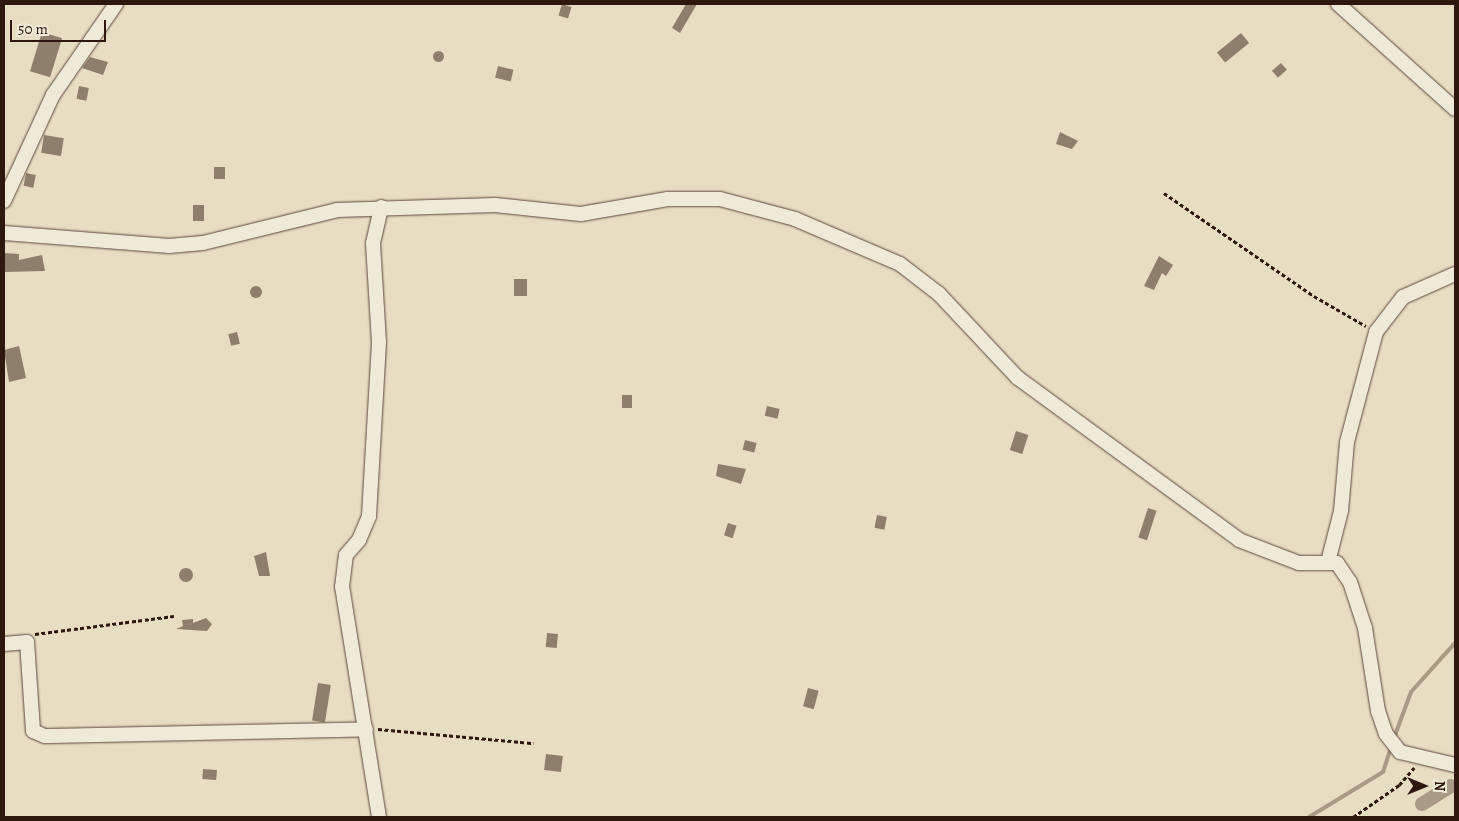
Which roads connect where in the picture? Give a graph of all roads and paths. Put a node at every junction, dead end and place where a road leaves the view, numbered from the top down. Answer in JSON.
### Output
{"nodes":[{"id":1,"x":116,"y":4,"type":"edge"},
{"id":2,"x":1338,"y":4,"type":"edge"},
{"id":3,"x":1455,"y":109,"type":"edge"},
{"id":4,"x":1164,"y":193,"type":"dead end"},
{"id":5,"x":4,"y":201,"type":"edge"},
{"id":6,"x":381,"y":207,"type":"junction"},
{"id":7,"x":4,"y":233,"type":"edge"},
{"id":8,"x":1455,"y":274,"type":"edge"},
{"id":9,"x":1376,"y":332,"type":"junction"},
{"id":10,"x":1328,"y":562,"type":"junction"},
{"id":11,"x":174,"y":616,"type":"dead end"},
{"id":12,"x":27,"y":642,"type":"junction"},
{"id":13,"x":4,"y":644,"type":"edge"},
{"id":14,"x":366,"y":729,"type":"junction"},
{"id":15,"x":533,"y":743,"type":"dead end"},
{"id":16,"x":1418,"y":758,"type":"junction"},
{"id":17,"x":1455,"y":765,"type":"edge"},
{"id":18,"x":379,"y":817,"type":"edge"},
{"id":19,"x":1353,"y":817,"type":"edge"}],
"edges":[{"from":1,"to":5,"type":"street"},
{"from":2,"to":3,"type":"street"},
{"from":4,"to":9,"type":"path"},
{"from":6,"to":7,"type":"street"},
{"from":6,"to":10,"type":"street"},
{"from":6,"to":14,"type":"street"},
{"from":8,"to":9,"type":"street"},
{"from":9,"to":10,"type":"street"},
{"from":10,"to":16,"type":"street"},
{"from":11,"to":12,"type":"path"},
{"from":12,"to":13,"type":"street"},
{"from":12,"to":14,"type":"street"},
{"from":14,"to":15,"type":"path"},
{"from":14,"to":18,"type":"street"},
{"from":16,"to":17,"type":"street"},
{"from":16,"to":19,"type":"path"}]}
